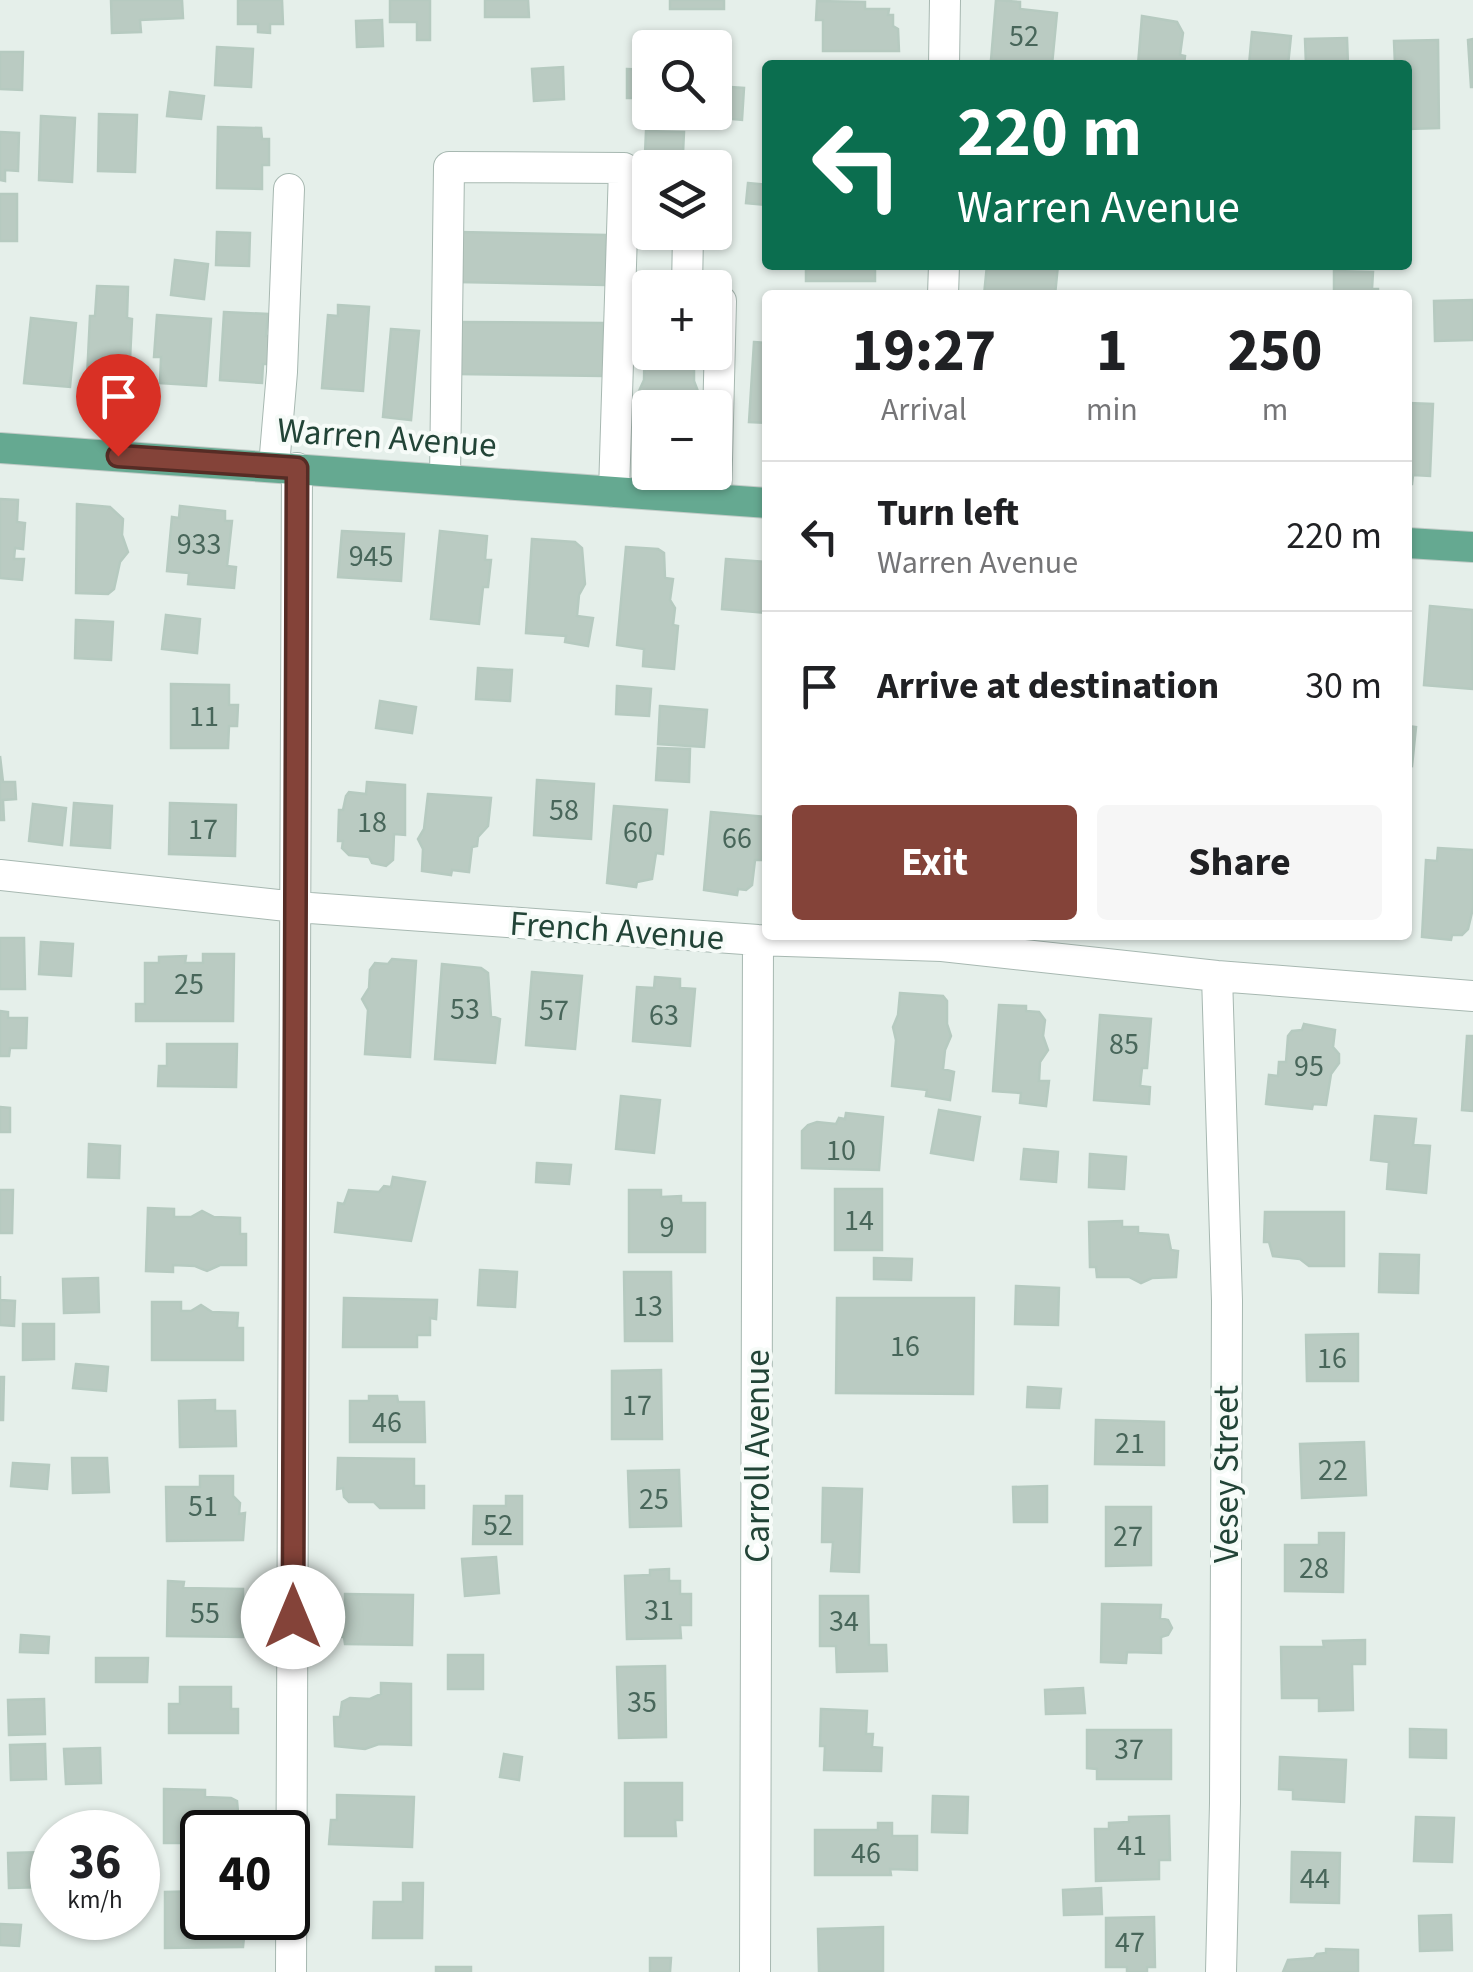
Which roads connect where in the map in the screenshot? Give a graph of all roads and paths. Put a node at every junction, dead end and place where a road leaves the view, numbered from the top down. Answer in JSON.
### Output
{"nodes":[{"id":1,"x":944,"y":0,"type":"edge"},
{"id":2,"x":944,"y":60,"type":"edge"},
{"id":3,"x":288,"y":189,"type":"dead end"},
{"id":4,"x":720,"y":370,"type":"edge"},
{"id":5,"x":0,"y":448,"type":"edge"},
{"id":6,"x":285,"y":467,"type":"junction"},
{"id":7,"x":445,"y":479,"type":"junction"},
{"id":8,"x":614,"y":492,"type":"junction"},
{"id":9,"x":716,"y":499,"type":"junction"},
{"id":10,"x":762,"y":502,"type":"edge"},
{"id":11,"x":1412,"y":543,"type":"edge"},
{"id":12,"x":1473,"y":547,"type":"edge"},
{"id":13,"x":0,"y":875,"type":"edge"},
{"id":14,"x":296,"y":907,"type":"junction"},
{"id":15,"x":758,"y":940,"type":"junction"},
{"id":16,"x":942,"y":940,"type":"edge"},
{"id":17,"x":1217,"y":976,"type":"junction"},
{"id":18,"x":1473,"y":996,"type":"edge"},
{"id":19,"x":291,"y":1972,"type":"edge"},
{"id":20,"x":755,"y":1972,"type":"edge"},
{"id":21,"x":1221,"y":1972,"type":"edge"}],
"edges":[{"from":1,"to":2,"type":"street"},
{"from":3,"to":6,"type":"street"},
{"from":4,"to":9,"type":"street"},
{"from":5,"to":6,"type":"main road","name":"Warren Avenue"},
{"from":6,"to":7,"type":"main road","name":"Warren Avenue"},
{"from":6,"to":14,"type":"street"},
{"from":7,"to":8,"type":"main road","name":"Warren Avenue"},
{"from":7,"to":8,"type":"street"},
{"from":8,"to":9,"type":"main road","name":"Warren Avenue"},
{"from":9,"to":10,"type":"main road","name":"Warren Avenue"},
{"from":11,"to":12,"type":"main road"},
{"from":13,"to":14,"type":"street","name":"French Avenue"},
{"from":14,"to":15,"type":"street","name":"French Avenue"},
{"from":14,"to":19,"type":"street"},
{"from":15,"to":16,"type":"street","name":"French Avenue"},
{"from":15,"to":20,"type":"street","name":"Carroll Avenue"},
{"from":16,"to":17,"type":"street","name":"French Avenue"},
{"from":17,"to":18,"type":"street","name":"French Avenue"},
{"from":17,"to":21,"type":"street","name":"Vesey Street"}]}
